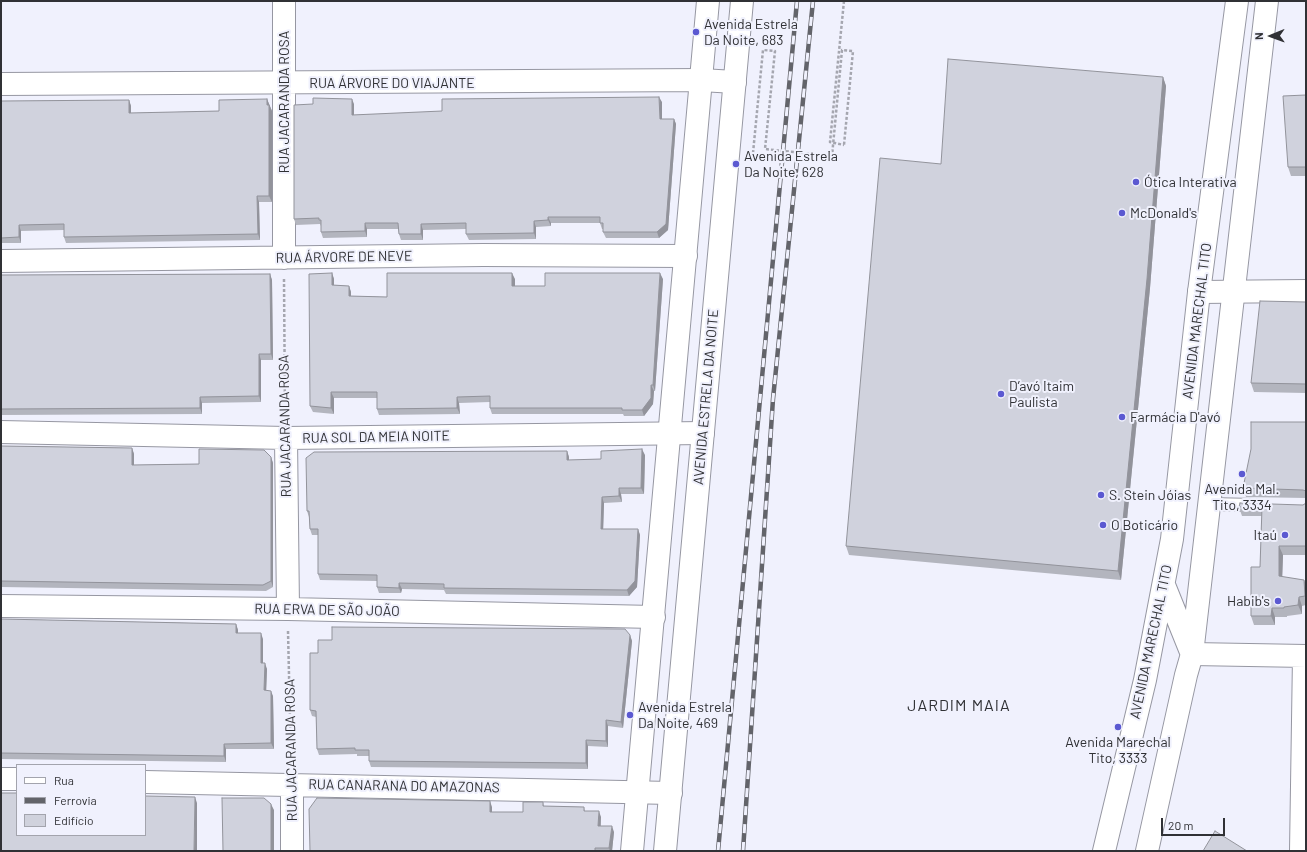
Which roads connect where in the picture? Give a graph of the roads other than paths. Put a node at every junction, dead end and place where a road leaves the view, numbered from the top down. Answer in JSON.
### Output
{"nodes":[{"id":1,"x":284,"y":1,"type":"edge"},
{"id":2,"x":708,"y":1,"type":"edge"},
{"id":3,"x":742,"y":1,"type":"edge"},
{"id":4,"x":1237,"y":1,"type":"edge"},
{"id":5,"x":1267,"y":1,"type":"edge"},
{"id":6,"x":702,"y":80,"type":"junction"},
{"id":7,"x":735,"y":82,"type":"junction"},
{"id":8,"x":284,"y":83,"type":"junction"},
{"id":9,"x":1,"y":84,"type":"edge"},
{"id":10,"x":686,"y":256,"type":"junction"},
{"id":11,"x":284,"y":258,"type":"junction"},
{"id":12,"x":1,"y":261,"type":"edge"},
{"id":13,"x":1306,"y":291,"type":"edge"},
{"id":14,"x":1200,"y":292,"type":"junction"},
{"id":15,"x":1234,"y":292,"type":"junction"},
{"id":16,"x":1,"y":432,"type":"edge"},
{"id":17,"x":703,"y":433,"type":"junction"},
{"id":18,"x":671,"y":434,"type":"junction"},
{"id":19,"x":286,"y":438,"type":"junction"},
{"id":20,"x":1208,"y":504,"type":"junction"},
{"id":21,"x":1268,"y":505,"type":"edge"},
{"id":22,"x":1164,"y":585,"type":"junction"},
{"id":23,"x":1,"y":606,"type":"edge"},
{"id":24,"x":288,"y":609,"type":"junction"},
{"id":25,"x":654,"y":617,"type":"junction"},
{"id":26,"x":1192,"y":654,"type":"junction"},
{"id":27,"x":1305,"y":656,"type":"edge"},
{"id":28,"x":1,"y":779,"type":"edge"},
{"id":29,"x":16,"y":779,"type":"edge"},
{"id":30,"x":146,"y":782,"type":"edge"},
{"id":31,"x":292,"y":784,"type":"junction"},
{"id":32,"x":638,"y":792,"type":"junction"},
{"id":33,"x":671,"y":792,"type":"junction"},
{"id":34,"x":292,"y":851,"type":"edge"},
{"id":35,"x":632,"y":851,"type":"edge"},
{"id":36,"x":665,"y":851,"type":"edge"},
{"id":37,"x":1104,"y":851,"type":"edge"},
{"id":38,"x":1147,"y":851,"type":"edge"},
{"id":39,"x":1301,"y":851,"type":"edge"}],
"edges":[{"from":1,"to":8,"type":"street","name":"RUA JACARANDA ROSA"},
{"from":2,"to":6,"type":"street"},
{"from":3,"to":7,"type":"street","name":"AVENIDA ESTRELA DA NOITE"},
{"from":4,"to":14,"type":"street","name":"AVENIDA MARECHAL TITO"},
{"from":5,"to":15,"type":"street"},
{"from":6,"to":7,"type":"street","name":"RUA ÁRVORE DO VIAJANTE"},
{"from":6,"to":8,"type":"street","name":"RUA ÁRVORE DO VIAJANTE"},
{"from":6,"to":10,"type":"street"},
{"from":7,"to":17,"type":"street","name":"AVENIDA ESTRELA DA NOITE"},
{"from":8,"to":9,"type":"street","name":"RUA ÁRVORE DO VIAJANTE"},
{"from":8,"to":11,"type":"street","name":"RUA JACARANDA ROSA"},
{"from":10,"to":11,"type":"street","name":"RUA ÁRVORE DE NEVE"},
{"from":10,"to":18,"type":"street"},
{"from":11,"to":12,"type":"street","name":"RUA ÁRVORE DE NEVE"},
{"from":13,"to":15,"type":"street"},
{"from":14,"to":15,"type":"street"},
{"from":14,"to":22,"type":"street","name":"AVENIDA MARECHAL TITO"},
{"from":15,"to":20,"type":"street"},
{"from":16,"to":19,"type":"street","name":"RUA SOL DA MEIA NOITE"},
{"from":17,"to":18,"type":"street","name":"RUA SOL DA MEIA NOITE"},
{"from":17,"to":33,"type":"street","name":"AVENIDA ESTRELA DA NOITE"},
{"from":18,"to":19,"type":"street","name":"RUA SOL DA MEIA NOITE"},
{"from":18,"to":25,"type":"street"},
{"from":19,"to":24,"type":"street","name":"RUA JACARANDA ROSA"},
{"from":20,"to":21,"type":"lane"},
{"from":20,"to":26,"type":"street"},
{"from":22,"to":26,"type":"street"},
{"from":22,"to":37,"type":"street","name":"AVENIDA MARECHAL TITO"},
{"from":23,"to":24,"type":"street","name":"RUA ERVA DE SÃO JOÃO"},
{"from":24,"to":25,"type":"street","name":"RUA ERVA DE SÃO JOÃO"},
{"from":25,"to":32,"type":"street"},
{"from":26,"to":27,"type":"street"},
{"from":26,"to":38,"type":"street"},
{"from":27,"to":39,"type":"street"},
{"from":28,"to":29,"type":"street"},
{"from":30,"to":31,"type":"street","name":"RUA CANARANA DO AMAZONAS"},
{"from":31,"to":32,"type":"street","name":"RUA CANARANA DO AMAZONAS"},
{"from":31,"to":34,"type":"street","name":"RUA JACARANDA ROSA"},
{"from":32,"to":33,"type":"street"},
{"from":32,"to":35,"type":"street"},
{"from":33,"to":36,"type":"street","name":"AVENIDA ESTRELA DA NOITE"}]}
